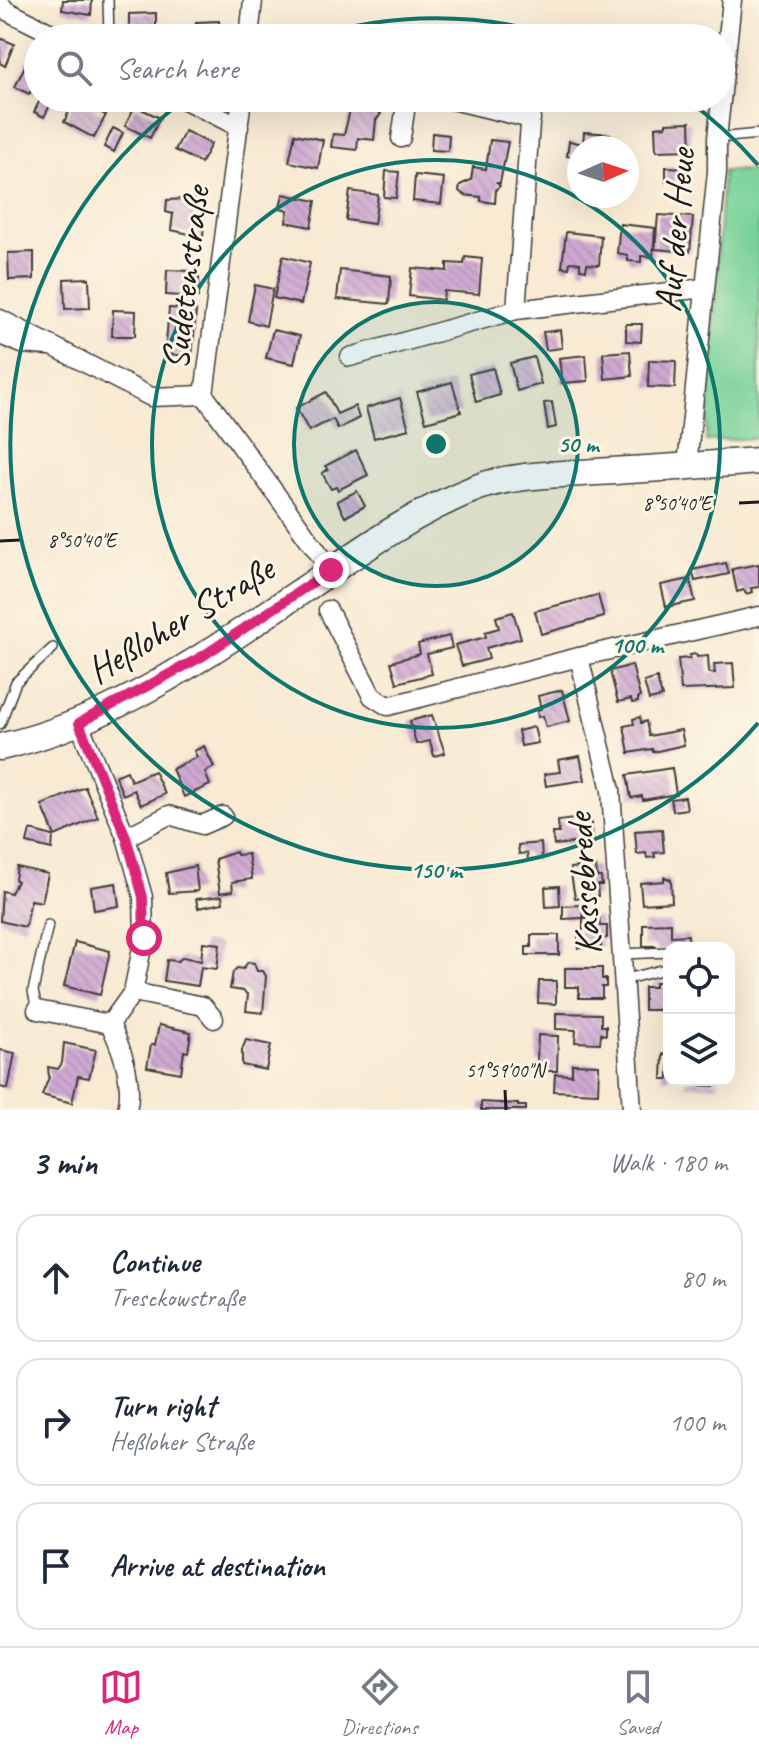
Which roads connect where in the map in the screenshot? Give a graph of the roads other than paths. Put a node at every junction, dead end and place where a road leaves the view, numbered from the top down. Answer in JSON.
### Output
{"nodes":[{"id":1,"x":108,"y":0,"type":"edge"},
{"id":2,"x":253,"y":0,"type":"edge"},
{"id":3,"x":732,"y":0,"type":"edge"},
{"id":4,"x":0,"y":3,"type":"edge"},
{"id":5,"x":33,"y":24,"type":"edge"},
{"id":6,"x":109,"y":24,"type":"edge"},
{"id":7,"x":250,"y":24,"type":"edge"},
{"id":8,"x":729,"y":24,"type":"edge"},
{"id":9,"x":209,"y":112,"type":"edge"},
{"id":10,"x":241,"y":112,"type":"edge"},
{"id":11,"x":405,"y":112,"type":"edge"},
{"id":12,"x":502,"y":112,"type":"edge"},
{"id":13,"x":531,"y":112,"type":"edge"},
{"id":14,"x":720,"y":112,"type":"edge"},
{"id":15,"x":531,"y":119,"type":"junction"},
{"id":16,"x":239,"y":127,"type":"junction"},
{"id":17,"x":759,"y":134,"type":"edge"},
{"id":18,"x":401,"y":138,"type":"dead end"},
{"id":19,"x":717,"y":138,"type":"junction"},
{"id":20,"x":704,"y":288,"type":"junction"},
{"id":21,"x":516,"y":310,"type":"junction"},
{"id":22,"x":0,"y":319,"type":"edge"},
{"id":23,"x":0,"y":335,"type":"edge"},
{"id":24,"x":54,"y":346,"type":"junction"},
{"id":25,"x":350,"y":357,"type":"dead end"},
{"id":26,"x":204,"y":395,"type":"junction"},
{"id":27,"x":759,"y":461,"type":"edge"},
{"id":28,"x":687,"y":466,"type":"junction"},
{"id":29,"x":331,"y":570,"type":"junction"},
{"id":30,"x":328,"y":610,"type":"dead end"},
{"id":31,"x":759,"y":616,"type":"edge"},
{"id":32,"x":53,"y":648,"type":"dead end"},
{"id":33,"x":579,"y":657,"type":"junction"},
{"id":34,"x":79,"y":723,"type":"junction"},
{"id":35,"x":0,"y":724,"type":"edge"},
{"id":36,"x":0,"y":747,"type":"edge"},
{"id":37,"x":223,"y":816,"type":"dead end"},
{"id":38,"x":126,"y":837,"type":"junction"},
{"id":39,"x":48,"y":925,"type":"dead end"},
{"id":40,"x":663,"y":952,"type":"edge"},
{"id":41,"x":622,"y":954,"type":"junction"},
{"id":42,"x":663,"y":970,"type":"edge"},
{"id":43,"x":623,"y":980,"type":"junction"},
{"id":44,"x":133,"y":992,"type":"junction"},
{"id":45,"x":37,"y":1010,"type":"joint"},
{"id":46,"x":214,"y":1019,"type":"dead end"},
{"id":47,"x":110,"y":1024,"type":"junction"},
{"id":48,"x":127,"y":1110,"type":"edge"},
{"id":49,"x":632,"y":1110,"type":"edge"}],
"edges":[{"from":1,"to":6,"type":"lane"},
{"from":2,"to":7,"type":"street"},
{"from":3,"to":8,"type":"street","name":"Auf der Heue"},
{"from":4,"to":5,"type":"street"},
{"from":9,"to":16,"type":"street"},
{"from":10,"to":16,"type":"street","name":"Sudetenstraße"},
{"from":11,"to":18,"type":"street"},
{"from":12,"to":15,"type":"street"},
{"from":13,"to":15,"type":"street"},
{"from":14,"to":19,"type":"street","name":"Auf der Heue"},
{"from":15,"to":21,"type":"street"},
{"from":16,"to":26,"type":"street","name":"Sudetenstraße"},
{"from":17,"to":19,"type":"lane"},
{"from":19,"to":20,"type":"street","name":"Auf der Heue"},
{"from":20,"to":21,"type":"street"},
{"from":20,"to":28,"type":"street","name":"Auf der Heue"},
{"from":21,"to":25,"type":"street"},
{"from":22,"to":24,"type":"street"},
{"from":23,"to":24,"type":"street"},
{"from":24,"to":26,"type":"street"},
{"from":26,"to":29,"type":"street","name":"Sudetenstraße"},
{"from":27,"to":28,"type":"main road","name":"Heßloher Straße"},
{"from":28,"to":29,"type":"main road","name":"Heßloher Straße"},
{"from":29,"to":34,"type":"main road","name":"Heßloher Straße"},
{"from":30,"to":33,"type":"street"},
{"from":31,"to":33,"type":"street"},
{"from":32,"to":35,"type":"lane"},
{"from":33,"to":41,"type":"street","name":"Kassebrede"},
{"from":34,"to":36,"type":"main road","name":"Heßloher Straße"},
{"from":34,"to":38,"type":"street"},
{"from":37,"to":38,"type":"street"},
{"from":38,"to":44,"type":"street"},
{"from":39,"to":45,"type":"lane"},
{"from":40,"to":41,"type":"lane"},
{"from":41,"to":43,"type":"street","name":"Kassebrede"},
{"from":42,"to":43,"type":"lane"},
{"from":43,"to":49,"type":"street","name":"Kassebrede"},
{"from":44,"to":46,"type":"street"},
{"from":44,"to":47,"type":"street"},
{"from":45,"to":47,"type":"street"},
{"from":47,"to":48,"type":"street"}]}
